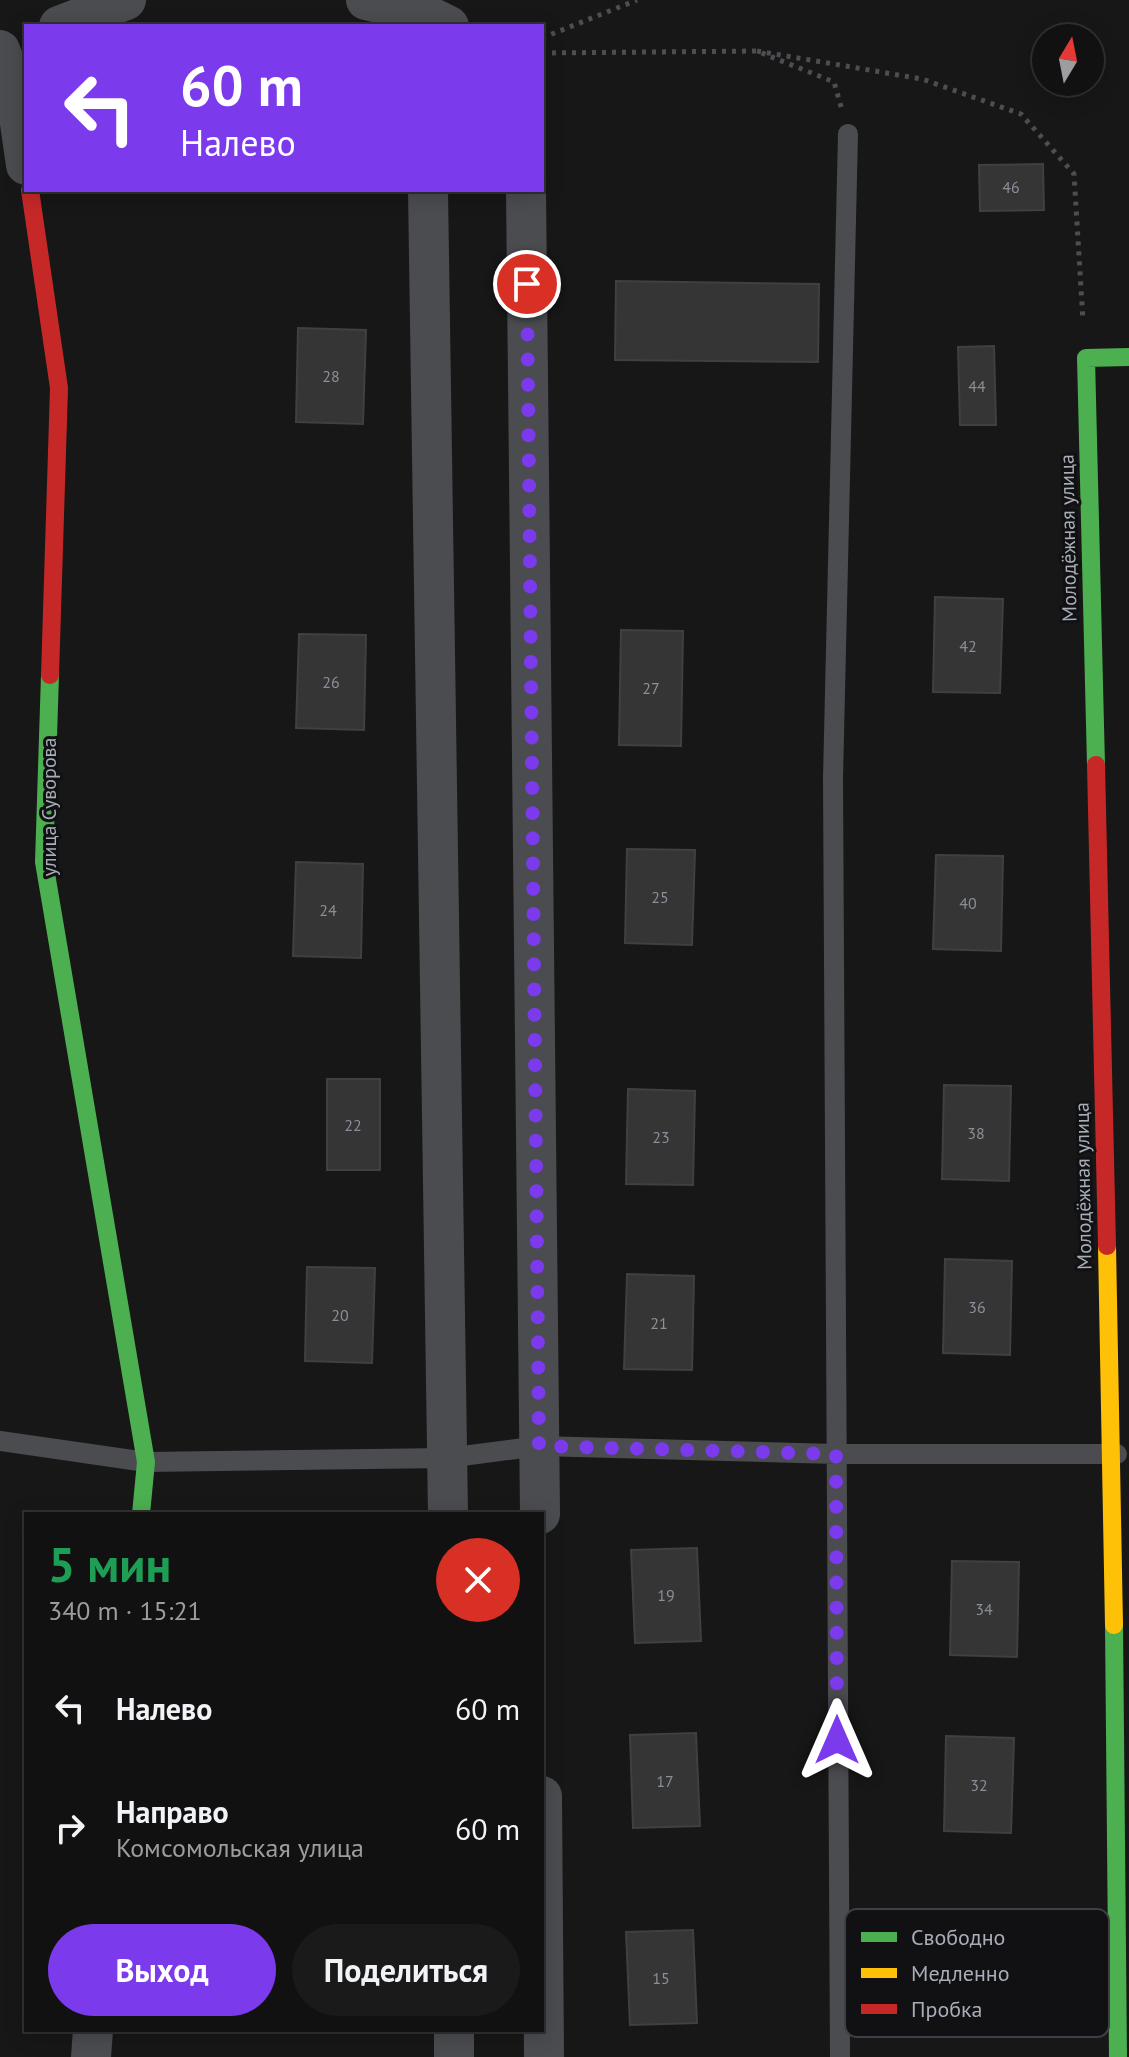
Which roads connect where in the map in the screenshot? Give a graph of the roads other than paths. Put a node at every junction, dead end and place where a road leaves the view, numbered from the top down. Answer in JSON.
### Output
{"nodes":[{"id":1,"x":126,"y":0,"type":"edge"},
{"id":2,"x":366,"y":0,"type":"edge"},
{"id":3,"x":433,"y":22,"type":"edge"},
{"id":4,"x":64,"y":24,"type":"edge"},
{"id":5,"x":24,"y":37,"type":"edge"},
{"id":6,"x":0,"y":47,"type":"edge"},
{"id":7,"x":848,"y":134,"type":"road end"},
{"id":8,"x":24,"y":151,"type":"edge"},
{"id":9,"x":30,"y":192,"type":"edge"},
{"id":10,"x":428,"y":192,"type":"edge"},
{"id":11,"x":526,"y":192,"type":"edge"},
{"id":12,"x":1129,"y":357,"type":"edge"},
{"id":13,"x":0,"y":1441,"type":"edge"},
{"id":14,"x":539,"y":1446,"type":"junction"},
{"id":15,"x":836,"y":1454,"type":"junction"},
{"id":16,"x":1120,"y":1454,"type":"edge"},
{"id":17,"x":447,"y":1458,"type":"junction"},
{"id":18,"x":146,"y":1462,"type":"junction"},
{"id":19,"x":141,"y":1512,"type":"edge"},
{"id":20,"x":448,"y":1512,"type":"edge"},
{"id":21,"x":540,"y":1512,"type":"edge"},
{"id":22,"x":1121,"y":1646,"type":"edge"},
{"id":23,"x":1123,"y":1926,"type":"edge"},
{"id":24,"x":93,"y":2032,"type":"edge"},
{"id":25,"x":454,"y":2032,"type":"edge"},
{"id":26,"x":544,"y":2032,"type":"edge"},
{"id":27,"x":91,"y":2057,"type":"edge"},
{"id":28,"x":454,"y":2057,"type":"edge"},
{"id":29,"x":544,"y":2057,"type":"edge"},
{"id":30,"x":840,"y":2057,"type":"edge"},
{"id":31,"x":1118,"y":2057,"type":"edge"}],
"edges":[{"from":1,"to":4,"type":"street"},
{"from":2,"to":3,"type":"street"},
{"from":5,"to":6,"type":"street"},
{"from":6,"to":8,"type":"street"},
{"from":7,"to":15,"type":"lane"},
{"from":9,"to":18,"type":"street","name":"улица Суворова"},
{"from":10,"to":17,"type":"street"},
{"from":11,"to":14,"type":"street"},
{"from":12,"to":16,"type":"street","name":"Молодёжная улица"},
{"from":13,"to":18,"type":"lane"},
{"from":14,"to":15,"type":"lane"},
{"from":14,"to":17,"type":"lane"},
{"from":14,"to":21,"type":"street"},
{"from":15,"to":16,"type":"lane"},
{"from":15,"to":30,"type":"lane"},
{"from":16,"to":22,"type":"street","name":"Молодёжная улица"},
{"from":17,"to":18,"type":"lane"},
{"from":17,"to":20,"type":"street"},
{"from":18,"to":19,"type":"street","name":"улица Суворова"},
{"from":22,"to":23,"type":"street","name":"Молодёжная улица"},
{"from":23,"to":31,"type":"street","name":"Молодёжная улица"},
{"from":24,"to":27,"type":"street"},
{"from":25,"to":28,"type":"street"},
{"from":26,"to":29,"type":"street"}]}
